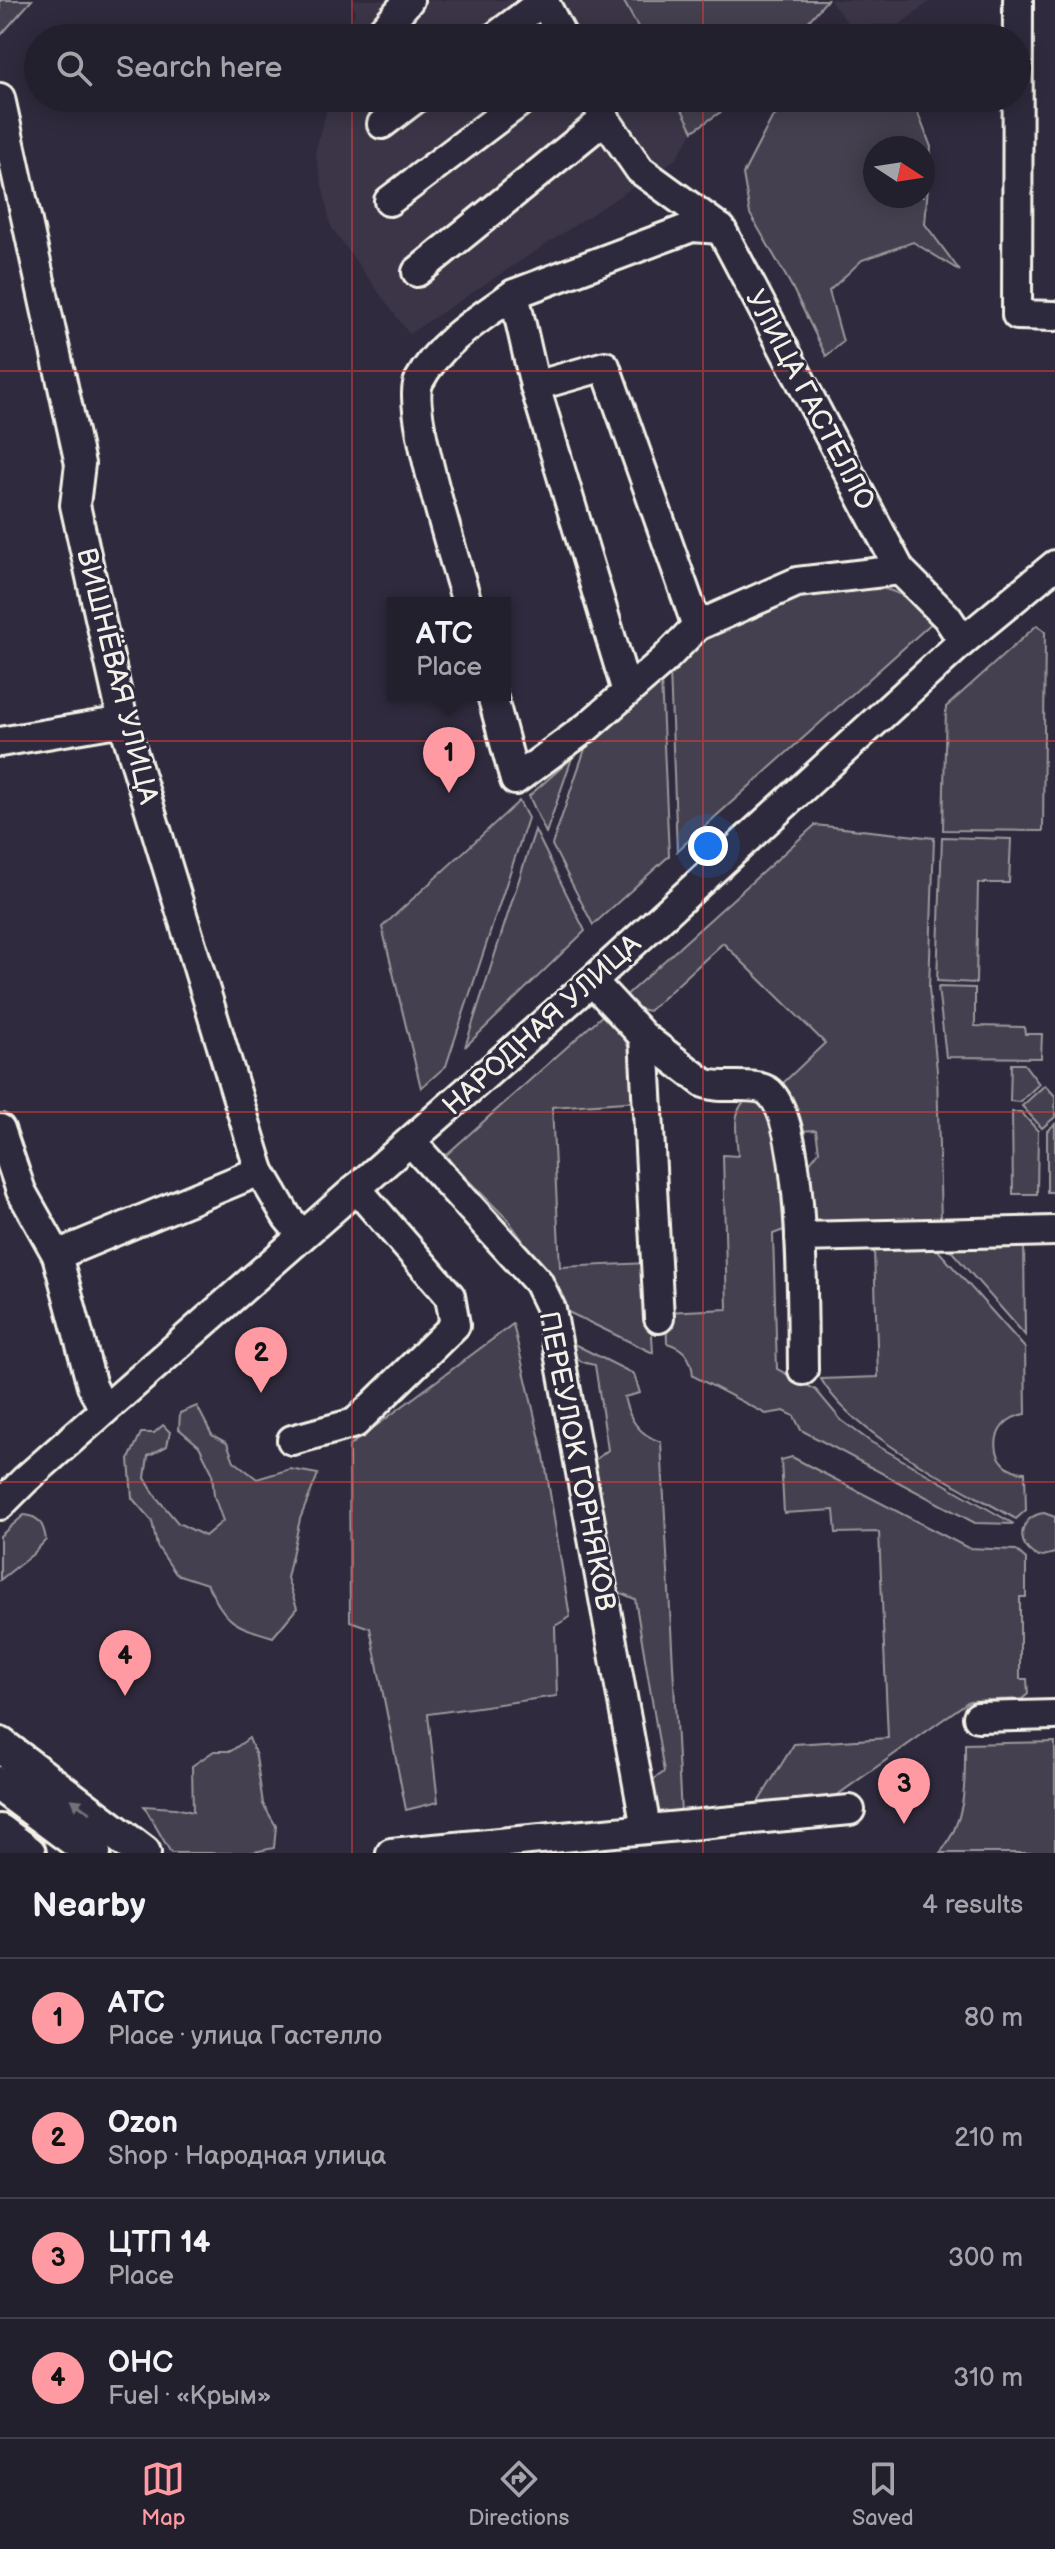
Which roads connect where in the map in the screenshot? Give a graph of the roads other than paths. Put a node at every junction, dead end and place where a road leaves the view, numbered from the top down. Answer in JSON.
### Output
{"nodes":[{"id":1,"x":409,"y":0,"type":"edge"},
{"id":2,"x":542,"y":0,"type":"edge"},
{"id":3,"x":1018,"y":0,"type":"edge"},
{"id":4,"x":388,"y":24,"type":"edge"},
{"id":5,"x":512,"y":24,"type":"edge"},
{"id":6,"x":555,"y":24,"type":"edge"},
{"id":7,"x":1018,"y":24,"type":"edge"},
{"id":8,"x":0,"y":98,"type":"edge"},
{"id":9,"x":398,"y":112,"type":"edge"},
{"id":10,"x":507,"y":112,"type":"edge"},
{"id":11,"x":595,"y":112,"type":"edge"},
{"id":12,"x":602,"y":112,"type":"edge"},
{"id":13,"x":1018,"y":112,"type":"edge"},
{"id":14,"x":382,"y":124,"type":"dead end"},
{"id":15,"x":389,"y":201,"type":"dead end"},
{"id":16,"x":721,"y":229,"type":"junction"},
{"id":17,"x":417,"y":272,"type":"dead end"},
{"id":18,"x":514,"y":294,"type":"junction"},
{"id":19,"x":1055,"y":316,"type":"edge"},
{"id":20,"x":535,"y":386,"type":"junction"},
{"id":21,"x":1055,"y":565,"type":"edge"},
{"id":22,"x":900,"y":570,"type":"junction"},
{"id":23,"x":465,"y":597,"type":"edge"},
{"id":24,"x":697,"y":626,"type":"junction"},
{"id":25,"x":963,"y":641,"type":"junction"},
{"id":26,"x":627,"y":692,"type":"junction"},
{"id":27,"x":494,"y":701,"type":"edge"},
{"id":28,"x":123,"y":721,"type":"junction"},
{"id":29,"x":0,"y":742,"type":"edge"},
{"id":30,"x":592,"y":981,"type":"junction"},
{"id":31,"x":644,"y":1037,"type":"junction"},
{"id":32,"x":0,"y":1129,"type":"edge"},
{"id":33,"x":411,"y":1142,"type":"junction"},
{"id":34,"x":260,"y":1171,"type":"junction"},
{"id":35,"x":356,"y":1188,"type":"junction"},
{"id":36,"x":1055,"y":1231,"type":"edge"},
{"id":37,"x":302,"y":1235,"type":"junction"},
{"id":38,"x":800,"y":1237,"type":"junction"},
{"id":39,"x":57,"y":1255,"type":"junction"},
{"id":40,"x":659,"y":1318,"type":"dead end"},
{"id":41,"x":803,"y":1370,"type":"dead end"},
{"id":42,"x":104,"y":1410,"type":"junction"},
{"id":43,"x":292,"y":1440,"type":"dead end"},
{"id":44,"x":25,"y":1480,"type":"junction"},
{"id":45,"x":0,"y":1497,"type":"edge"},
{"id":46,"x":0,"y":1505,"type":"edge"},
{"id":47,"x":1055,"y":1715,"type":"edge"},
{"id":48,"x":978,"y":1717,"type":"dead end"},
{"id":49,"x":0,"y":1745,"type":"edge"},
{"id":50,"x":0,"y":1784,"type":"edge"},
{"id":51,"x":850,"y":1810,"type":"dead end"},
{"id":52,"x":646,"y":1828,"type":"junction"},
{"id":53,"x":0,"y":1832,"type":"edge"},
{"id":54,"x":454,"y":1850,"type":"edge"},
{"id":55,"x":28,"y":1853,"type":"edge"},
{"id":56,"x":93,"y":1853,"type":"edge"},
{"id":57,"x":143,"y":1853,"type":"edge"},
{"id":58,"x":391,"y":1853,"type":"edge"}],
"edges":[{"from":1,"to":4,"type":"street"},
{"from":2,"to":5,"type":"street"},
{"from":2,"to":6,"type":"street"},
{"from":3,"to":7,"type":"street"},
{"from":8,"to":28,"type":"street","name":"ВИШНЁВАЯ УЛИЦА"},
{"from":9,"to":14,"type":"street"},
{"from":10,"to":15,"type":"street"},
{"from":11,"to":17,"type":"street"},
{"from":12,"to":16,"type":"street"},
{"from":13,"to":19,"type":"street"},
{"from":16,"to":18,"type":"street"},
{"from":16,"to":22,"type":"street","name":"УЛИЦА ГАСТЕЛЛО"},
{"from":18,"to":20,"type":"street"},
{"from":18,"to":23,"type":"street"},
{"from":20,"to":24,"type":"street"},
{"from":20,"to":26,"type":"street"},
{"from":21,"to":25,"type":"street","name":"НАРОДНАЯ УЛИЦА"},
{"from":22,"to":24,"type":"street"},
{"from":22,"to":25,"type":"street","name":"УЛИЦА ГАСТЕЛЛО"},
{"from":24,"to":26,"type":"street"},
{"from":25,"to":30,"type":"street","name":"НАРОДНАЯ УЛИЦА"},
{"from":26,"to":27,"type":"street"},
{"from":28,"to":29,"type":"street"},
{"from":28,"to":34,"type":"street","name":"ВИШНЁВАЯ УЛИЦА"},
{"from":30,"to":31,"type":"street"},
{"from":30,"to":33,"type":"street","name":"НАРОДНАЯ УЛИЦА"},
{"from":31,"to":38,"type":"street"},
{"from":31,"to":40,"type":"street"},
{"from":32,"to":39,"type":"street"},
{"from":33,"to":35,"type":"street","name":"НАРОДНАЯ УЛИЦА"},
{"from":33,"to":52,"type":"street","name":"ПЕРЕУЛОК ГОРНЯКОВ"},
{"from":34,"to":37,"type":"street","name":"ВИШНЁВАЯ УЛИЦА"},
{"from":34,"to":39,"type":"street"},
{"from":35,"to":37,"type":"street","name":"НАРОДНАЯ УЛИЦА"},
{"from":35,"to":43,"type":"street"},
{"from":36,"to":38,"type":"street"},
{"from":37,"to":42,"type":"street","name":"НАРОДНАЯ УЛИЦА"},
{"from":38,"to":41,"type":"street"},
{"from":39,"to":42,"type":"street"},
{"from":42,"to":44,"type":"street","name":"НАРОДНАЯ УЛИЦА"},
{"from":44,"to":45,"type":"street"},
{"from":44,"to":46,"type":"street"},
{"from":47,"to":48,"type":"street"},
{"from":57,"to":49,"type":"main road","one_way":true},
{"from":50,"to":56,"type":"main road"},
{"from":51,"to":52,"type":"street"},
{"from":52,"to":54,"type":"street"},
{"from":53,"to":55,"type":"main road"},
{"from":54,"to":58,"type":"street"}]}
